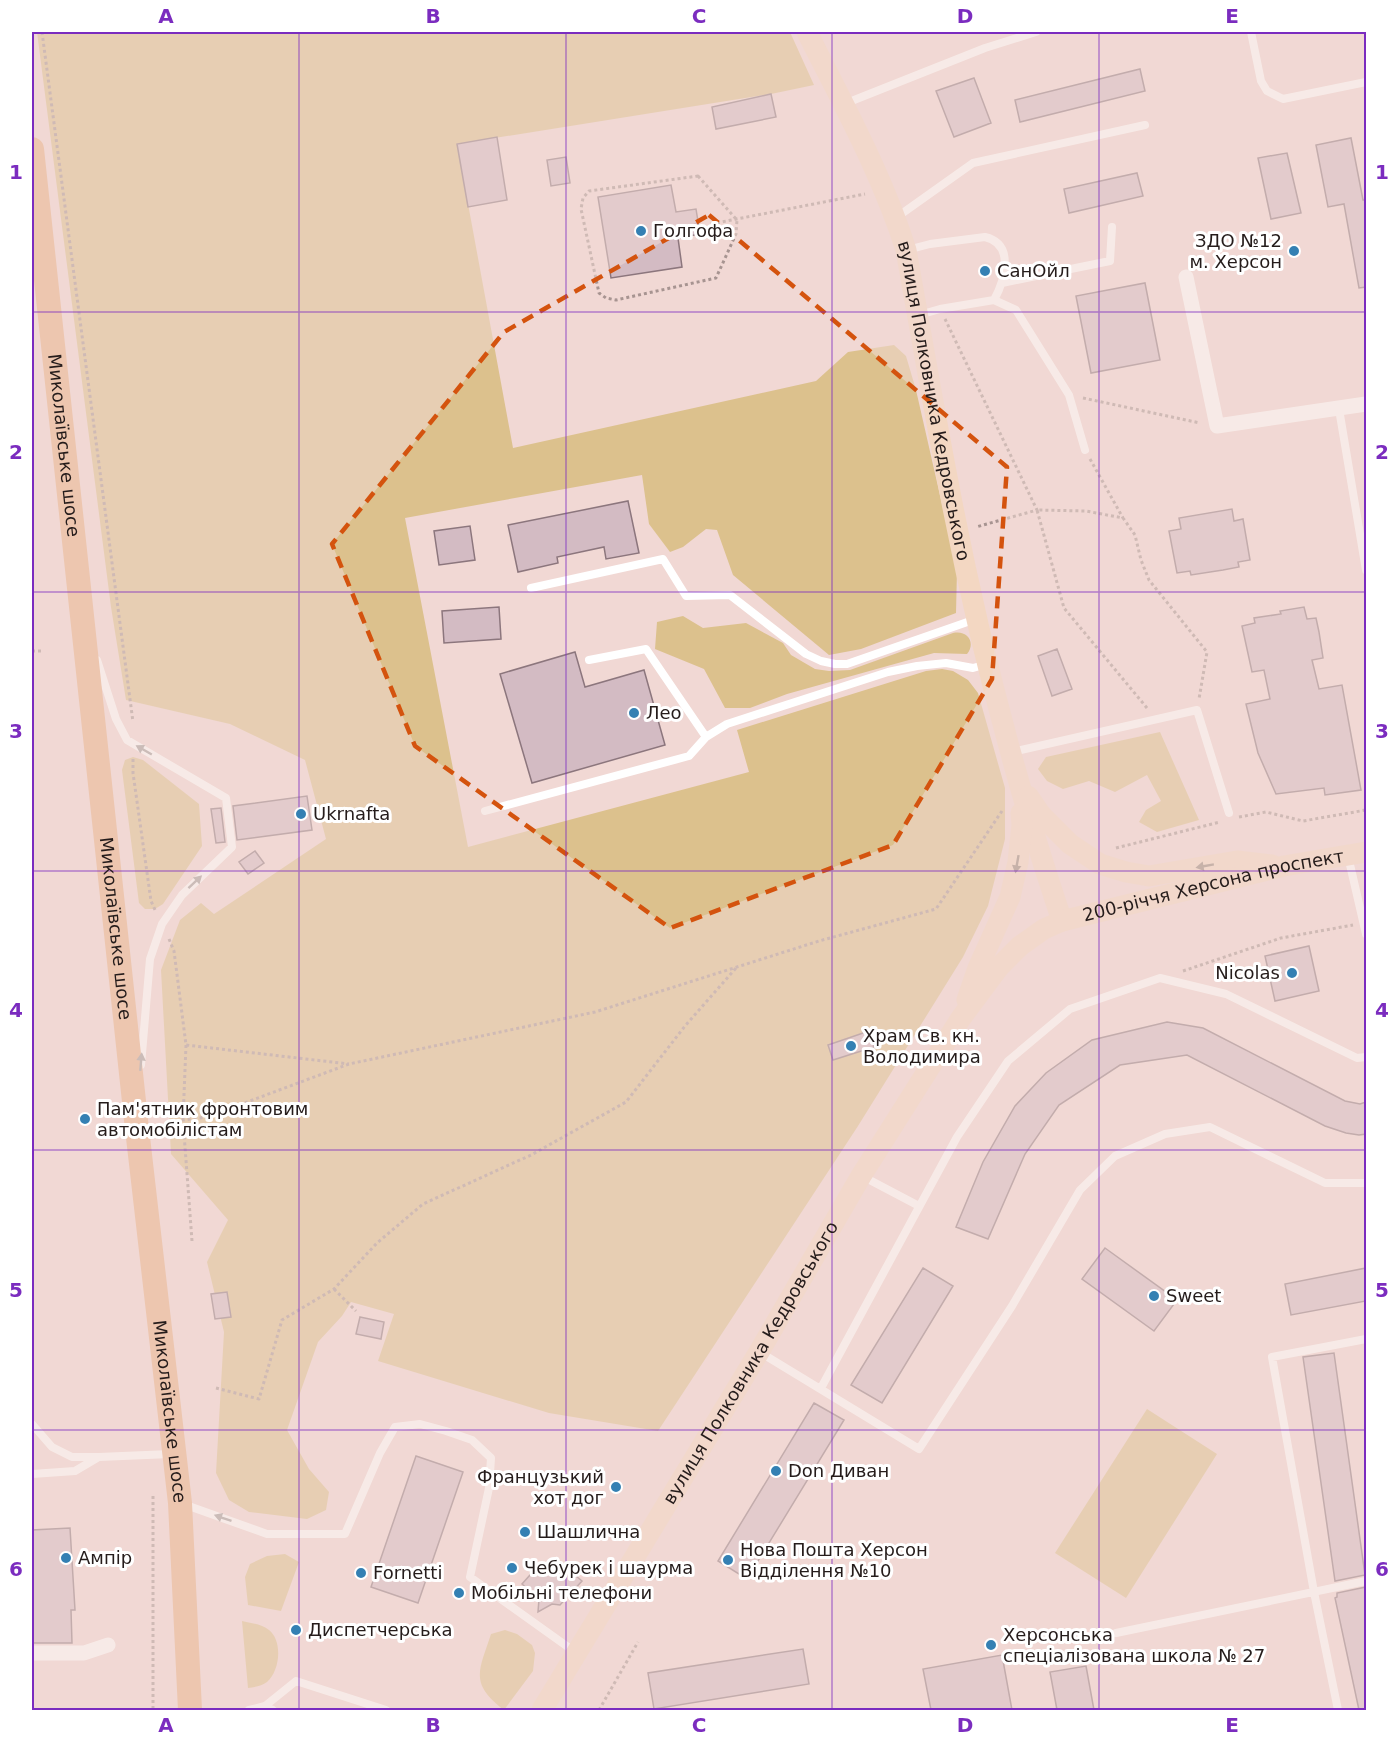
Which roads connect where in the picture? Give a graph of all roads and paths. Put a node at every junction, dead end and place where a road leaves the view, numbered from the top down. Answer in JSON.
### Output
{"nodes":[{"id":1,"x":42,"y":32,"type":"edge"},
{"id":2,"x":807,"y":32,"type":"edge"},
{"id":3,"x":1036,"y":32,"type":"edge"},
{"id":4,"x":1251,"y":32,"type":"edge"},
{"id":5,"x":1366,"y":82,"type":"edge"},
{"id":6,"x":843,"y":104,"type":"junction"},
{"id":7,"x":1145,"y":125,"type":"dead end"},
{"id":8,"x":32,"y":149,"type":"edge"},
{"id":9,"x":884,"y":190,"type":"junction"},
{"id":10,"x":896,"y":218,"type":"junction"},
{"id":11,"x":738,"y":220,"type":"junction"},
{"id":12,"x":711,"y":224,"type":"dead end"},
{"id":13,"x":1112,"y":228,"type":"dead end"},
{"id":14,"x":906,"y":250,"type":"junction"},
{"id":15,"x":1186,"y":277,"type":"dead end"},
{"id":16,"x":1002,"y":284,"type":"junction"},
{"id":17,"x":994,"y":300,"type":"junction"},
{"id":18,"x":940,"y":309,"type":"junction"},
{"id":19,"x":918,"y":315,"type":"junction"},
{"id":20,"x":1069,"y":395,"type":"junction"},
{"id":21,"x":1366,"y":404,"type":"edge"},
{"id":22,"x":1339,"y":409,"type":"junction"},
{"id":23,"x":1217,"y":426,"type":"junction"},
{"id":24,"x":1085,"y":450,"type":"joint"},
{"id":25,"x":1037,"y":510,"type":"junction"},
{"id":26,"x":1123,"y":518,"type":"junction"},
{"id":27,"x":958,"y":532,"type":"junction"},
{"id":28,"x":1366,"y":570,"type":"edge"},
{"id":29,"x":531,"y":588,"type":"dead end"},
{"id":30,"x":82,"y":616,"type":"junction"},
{"id":31,"x":978,"y":619,"type":"junction"},
{"id":32,"x":32,"y":651,"type":"edge"},
{"id":33,"x":44,"y":651,"type":"dead end"},
{"id":34,"x":589,"y":660,"type":"dead end"},
{"id":35,"x":988,"y":663,"type":"junction"},
{"id":36,"x":1197,"y":710,"type":"junction"},
{"id":37,"x":1156,"y":719,"type":"junction"},
{"id":38,"x":706,"y":737,"type":"junction"},
{"id":39,"x":133,"y":744,"type":"junction"},
{"id":40,"x":1011,"y":752,"type":"junction"},
{"id":41,"x":1019,"y":784,"type":"junction"},
{"id":42,"x":1366,"y":810,"type":"edge"},
{"id":43,"x":485,"y":811,"type":"dead end"},
{"id":44,"x":1228,"y":813,"type":"dead end"},
{"id":45,"x":1116,"y":848,"type":"dead end"},
{"id":46,"x":1357,"y":853,"type":"edge"},
{"id":47,"x":1284,"y":866,"type":"junction"},
{"id":48,"x":1062,"y":921,"type":"junction"},
{"id":49,"x":1364,"y":922,"type":"junction"},
{"id":50,"x":162,"y":924,"type":"junction"},
{"id":51,"x":1366,"y":934,"type":"edge"},
{"id":52,"x":737,"y":967,"type":"junction"},
{"id":53,"x":1160,"y":978,"type":"junction"},
{"id":54,"x":961,"y":1018,"type":"junction"},
{"id":55,"x":186,"y":1045,"type":"junction"},
{"id":56,"x":1366,"y":1056,"type":"edge"},
{"id":57,"x":349,"y":1064,"type":"junction"},
{"id":58,"x":136,"y":1120,"type":"junction"},
{"id":59,"x":183,"y":1120,"type":"junction"},
{"id":60,"x":861,"y":1176,"type":"junction"},
{"id":61,"x":1366,"y":1183,"type":"edge"},
{"id":62,"x":919,"y":1206,"type":"junction"},
{"id":63,"x":192,"y":1241,"type":"dead end"},
{"id":64,"x":334,"y":1289,"type":"junction"},
{"id":65,"x":356,"y":1311,"type":"dead end"},
{"id":66,"x":1366,"y":1339,"type":"edge"},
{"id":67,"x":759,"y":1352,"type":"junction"},
{"id":68,"x":216,"y":1388,"type":"dead end"},
{"id":69,"x":821,"y":1389,"type":"junction"},
{"id":70,"x":32,"y":1424,"type":"edge"},
{"id":71,"x":174,"y":1454,"type":"junction"},
{"id":72,"x":99,"y":1457,"type":"junction"},
{"id":73,"x":32,"y":1474,"type":"edge"},
{"id":74,"x":153,"y":1496,"type":"dead end"},
{"id":75,"x":180,"y":1503,"type":"junction"},
{"id":76,"x":1366,"y":1581,"type":"edge"},
{"id":77,"x":1314,"y":1592,"type":"junction"},
{"id":78,"x":1116,"y":1633,"type":"dead end"},
{"id":79,"x":638,"y":1642,"type":"dead end"},
{"id":80,"x":108,"y":1645,"type":"dead end"},
{"id":81,"x":32,"y":1653,"type":"edge"},
{"id":82,"x":577,"y":1653,"type":"junction"},
{"id":83,"x":265,"y":1706,"type":"junction"},
{"id":84,"x":153,"y":1710,"type":"edge"},
{"id":85,"x":190,"y":1710,"type":"edge"},
{"id":86,"x":249,"y":1710,"type":"edge"},
{"id":87,"x":273,"y":1710,"type":"edge"},
{"id":88,"x":386,"y":1710,"type":"edge"},
{"id":89,"x":542,"y":1710,"type":"edge"},
{"id":90,"x":599,"y":1710,"type":"edge"},
{"id":91,"x":1338,"y":1710,"type":"edge"}],
"edges":[{"from":1,"to":39,"type":"path"},
{"from":2,"to":6,"type":"street","name":"вулиця Полковника Кедровського"},
{"from":3,"to":6,"type":"lane"},
{"from":4,"to":5,"type":"lane"},
{"from":6,"to":9,"type":"street","name":"вулиця Полковника Кедровського"},
{"from":7,"to":10,"type":"lane"},
{"from":8,"to":30,"type":"main road","name":"Миколаївське шосе"},
{"from":9,"to":10,"type":"street","name":"вулиця Полковника Кедровського"},
{"from":9,"to":11,"type":"path"},
{"from":10,"to":14,"type":"street","name":"вулиця Полковника Кедровського"},
{"from":11,"to":11,"type":"path"},
{"from":11,"to":12,"type":"path"},
{"from":13,"to":16,"type":"lane"},
{"from":14,"to":16,"type":"lane"},
{"from":14,"to":19,"type":"street","name":"вулиця Полковника Кедровського"},
{"from":15,"to":23,"type":"street"},
{"from":16,"to":17,"type":"lane"},
{"from":17,"to":18,"type":"lane"},
{"from":17,"to":20,"type":"lane"},
{"from":18,"to":19,"type":"lane"},
{"from":18,"to":25,"type":"path"},
{"from":19,"to":27,"type":"street","name":"вулиця Полковника Кедровського"},
{"from":20,"to":23,"type":"path"},
{"from":20,"to":24,"type":"lane"},
{"from":21,"to":22,"type":"street"},
{"from":22,"to":23,"type":"street"},
{"from":22,"to":28,"type":"lane"},
{"from":24,"to":26,"type":"path"},
{"from":25,"to":26,"type":"path"},
{"from":25,"to":27,"type":"path"},
{"from":25,"to":37,"type":"path"},
{"from":26,"to":36,"type":"path"},
{"from":27,"to":31,"type":"street","name":"вулиця Полковника Кедровського"},
{"from":29,"to":31,"type":"lane"},
{"from":30,"to":39,"type":"lane"},
{"from":30,"to":58,"type":"main road","name":"Миколаївське шосе"},
{"from":31,"to":35,"type":"street","name":"вулиця Полковника Кедровського"},
{"from":32,"to":33,"type":"path"},
{"from":34,"to":38,"type":"lane"},
{"from":35,"to":38,"type":"lane"},
{"from":35,"to":40,"type":"street","name":"вулиця Полковника Кедровського"},
{"from":36,"to":37,"type":"lane"},
{"from":36,"to":44,"type":"lane"},
{"from":37,"to":40,"type":"lane"},
{"from":38,"to":43,"type":"lane"},
{"from":39,"to":50,"type":"path"},
{"from":50,"to":39,"type":"lane","one_way":true},
{"from":40,"to":41,"type":"street","name":"вулиця Полковника Кедровського"},
{"from":47,"to":41,"type":"street","name":"вулиця Полковника Кедровського","one_way":true},
{"from":41,"to":48,"type":"street","name":"вулиця Полковника Кедровського"},
{"from":41,"to":52,"type":"path"},
{"from":41,"to":54,"type":"street","name":"вулиця Полковника Кедровського","one_way":true},
{"from":42,"to":45,"type":"path"},
{"from":46,"to":47,"type":"street","name":"200-річчя Херсона проспект"},
{"from":46,"to":49,"type":"lane"},
{"from":47,"to":48,"type":"street","name":"200-річчя Херсона проспект"},
{"from":48,"to":54,"type":"street","name":"вулиця Полковника Кедровського"},
{"from":49,"to":51,"type":"lane"},
{"from":49,"to":53,"type":"path"},
{"from":50,"to":55,"type":"path"},
{"from":58,"to":50,"type":"lane","one_way":true},
{"from":52,"to":57,"type":"path"},
{"from":52,"to":64,"type":"path"},
{"from":53,"to":56,"type":"lane"},
{"from":53,"to":62,"type":"lane"},
{"from":54,"to":60,"type":"street","name":"вулиця Полковника Кедровського"},
{"from":55,"to":57,"type":"path"},
{"from":55,"to":59,"type":"path"},
{"from":57,"to":59,"type":"path"},
{"from":58,"to":71,"type":"main road","name":"Миколаївське шосе"},
{"from":59,"to":63,"type":"path"},
{"from":60,"to":62,"type":"lane"},
{"from":60,"to":67,"type":"street","name":"вулиця Полковника Кедровського"},
{"from":61,"to":69,"type":"lane"},
{"from":62,"to":69,"type":"lane"},
{"from":64,"to":65,"type":"path"},
{"from":64,"to":68,"type":"path"},
{"from":66,"to":77,"type":"lane"},
{"from":67,"to":69,"type":"lane"},
{"from":67,"to":82,"type":"street","name":"вулиця Полковника Кедровського"},
{"from":70,"to":72,"type":"lane"},
{"from":71,"to":72,"type":"lane"},
{"from":71,"to":75,"type":"main road","name":"Миколаївське шосе"},
{"from":72,"to":73,"type":"lane"},
{"from":74,"to":84,"type":"path"},
{"from":82,"to":75,"type":"lane","one_way":true},
{"from":75,"to":85,"type":"main road","name":"Миколаївське шосе"},
{"from":76,"to":77,"type":"lane"},
{"from":77,"to":78,"type":"lane"},
{"from":77,"to":91,"type":"lane"},
{"from":79,"to":90,"type":"path"},
{"from":80,"to":81,"type":"street"},
{"from":82,"to":89,"type":"street","name":"вулиця Полковника Кедровського"},
{"from":83,"to":86,"type":"lane"},
{"from":83,"to":87,"type":"lane"},
{"from":83,"to":88,"type":"lane"}]}
